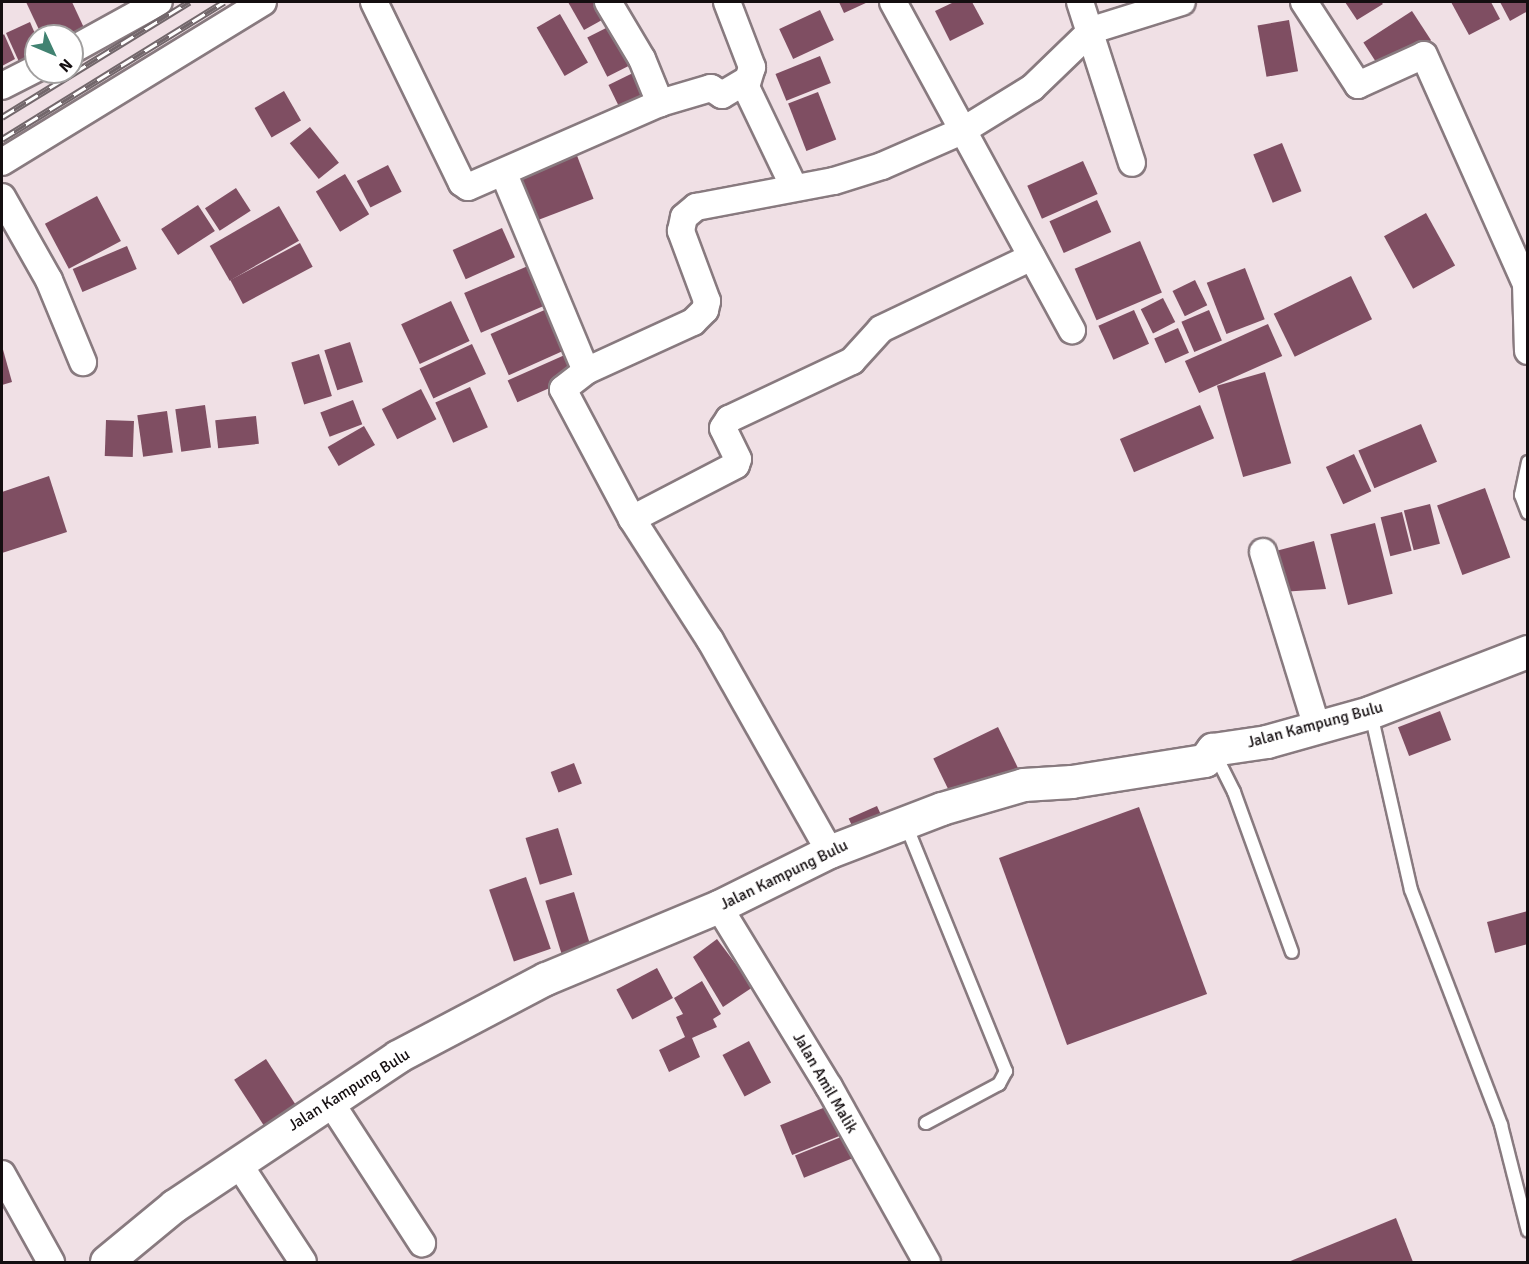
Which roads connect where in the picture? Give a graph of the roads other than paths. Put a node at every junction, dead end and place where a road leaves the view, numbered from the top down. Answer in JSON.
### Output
{"nodes":[{"id":1,"x":159,"y":2,"type":"edge"},
{"id":2,"x":263,"y":2,"type":"edge"},
{"id":3,"x":374,"y":2,"type":"edge"},
{"id":4,"x":608,"y":2,"type":"edge"},
{"id":5,"x":727,"y":2,"type":"edge"},
{"id":6,"x":893,"y":2,"type":"edge"},
{"id":7,"x":1080,"y":2,"type":"edge"},
{"id":8,"x":1182,"y":2,"type":"edge"},
{"id":9,"x":1304,"y":2,"type":"edge"},
{"id":10,"x":1092,"y":30,"type":"junction"},
{"id":11,"x":84,"y":43,"type":"edge"},
{"id":12,"x":24,"y":75,"type":"edge"},
{"id":13,"x":745,"y":81,"type":"junction"},
{"id":14,"x":2,"y":86,"type":"edge"},
{"id":15,"x":660,"y":103,"type":"junction"},
{"id":16,"x":962,"y":131,"type":"junction"},
{"id":17,"x":2,"y":162,"type":"edge"},
{"id":18,"x":1132,"y":163,"type":"dead end"},
{"id":19,"x":504,"y":174,"type":"junction"},
{"id":20,"x":794,"y":187,"type":"junction"},
{"id":21,"x":2,"y":196,"type":"edge"},
{"id":22,"x":1032,"y":257,"type":"junction"},
{"id":23,"x":1072,"y":330,"type":"dead end"},
{"id":24,"x":1527,"y":351,"type":"edge"},
{"id":25,"x":83,"y":362,"type":"dead end"},
{"id":26,"x":586,"y":371,"type":"junction"},
{"id":27,"x":1527,"y":462,"type":"edge"},
{"id":28,"x":1527,"y":513,"type":"edge"},
{"id":29,"x":632,"y":519,"type":"junction"},
{"id":30,"x":1263,"y":552,"type":"dead end"},
{"id":31,"x":1527,"y":652,"type":"edge"},
{"id":32,"x":1370,"y":713,"type":"junction"},
{"id":33,"x":1317,"y":728,"type":"junction"},
{"id":34,"x":1214,"y":750,"type":"junction"},
{"id":35,"x":905,"y":822,"type":"junction"},
{"id":36,"x":830,"y":852,"type":"junction"},
{"id":37,"x":719,"y":907,"type":"junction"},
{"id":38,"x":1292,"y":952,"type":"dead end"},
{"id":39,"x":329,"y":1100,"type":"junction"},
{"id":40,"x":926,"y":1123,"type":"dead end"},
{"id":41,"x":238,"y":1163,"type":"junction"},
{"id":42,"x":2,"y":1174,"type":"edge"},
{"id":43,"x":1527,"y":1232,"type":"edge"},
{"id":44,"x":422,"y":1243,"type":"dead end"},
{"id":45,"x":51,"y":1263,"type":"edge"},
{"id":46,"x":107,"y":1263,"type":"edge"},
{"id":47,"x":303,"y":1263,"type":"edge"},
{"id":48,"x":927,"y":1263,"type":"edge"}],
"edges":[{"from":1,"to":11,"type":"street"},
{"from":2,"to":17,"type":"street"},
{"from":3,"to":19,"type":"street"},
{"from":4,"to":15,"type":"street"},
{"from":5,"to":13,"type":"street"},
{"from":6,"to":16,"type":"street"},
{"from":7,"to":10,"type":"street"},
{"from":8,"to":10,"type":"street"},
{"from":9,"to":24,"type":"street"},
{"from":10,"to":16,"type":"street"},
{"from":10,"to":18,"type":"street"},
{"from":12,"to":14,"type":"street"},
{"from":13,"to":15,"type":"street"},
{"from":13,"to":20,"type":"street"},
{"from":15,"to":19,"type":"street"},
{"from":16,"to":20,"type":"street"},
{"from":16,"to":22,"type":"street"},
{"from":19,"to":26,"type":"street"},
{"from":20,"to":26,"type":"street"},
{"from":21,"to":25,"type":"street"},
{"from":22,"to":23,"type":"street"},
{"from":22,"to":29,"type":"street"},
{"from":26,"to":29,"type":"street"},
{"from":27,"to":28,"type":"lane"},
{"from":29,"to":36,"type":"street"},
{"from":30,"to":33,"type":"street"},
{"from":31,"to":32,"type":"street","name":"Jalan Kampung Bulu"},
{"from":32,"to":33,"type":"street","name":"Jalan Kampung Bulu"},
{"from":32,"to":43,"type":"lane"},
{"from":33,"to":34,"type":"street","name":"Jalan Kampung Bulu"},
{"from":34,"to":35,"type":"street","name":"Jalan Kampung Bulu"},
{"from":34,"to":38,"type":"lane"},
{"from":35,"to":36,"type":"street","name":"Jalan Kampung Bulu"},
{"from":35,"to":40,"type":"lane"},
{"from":36,"to":37,"type":"street","name":"Jalan Kampung Bulu"},
{"from":37,"to":39,"type":"street","name":"Jalan Kampung Bulu"},
{"from":37,"to":48,"type":"street","name":"Jalan Amil Malik"},
{"from":39,"to":41,"type":"street","name":"Jalan Kampung Bulu"},
{"from":39,"to":44,"type":"street"},
{"from":41,"to":46,"type":"street","name":"Jalan Kampung Bulu"},
{"from":41,"to":47,"type":"street"},
{"from":42,"to":45,"type":"street"}]}
